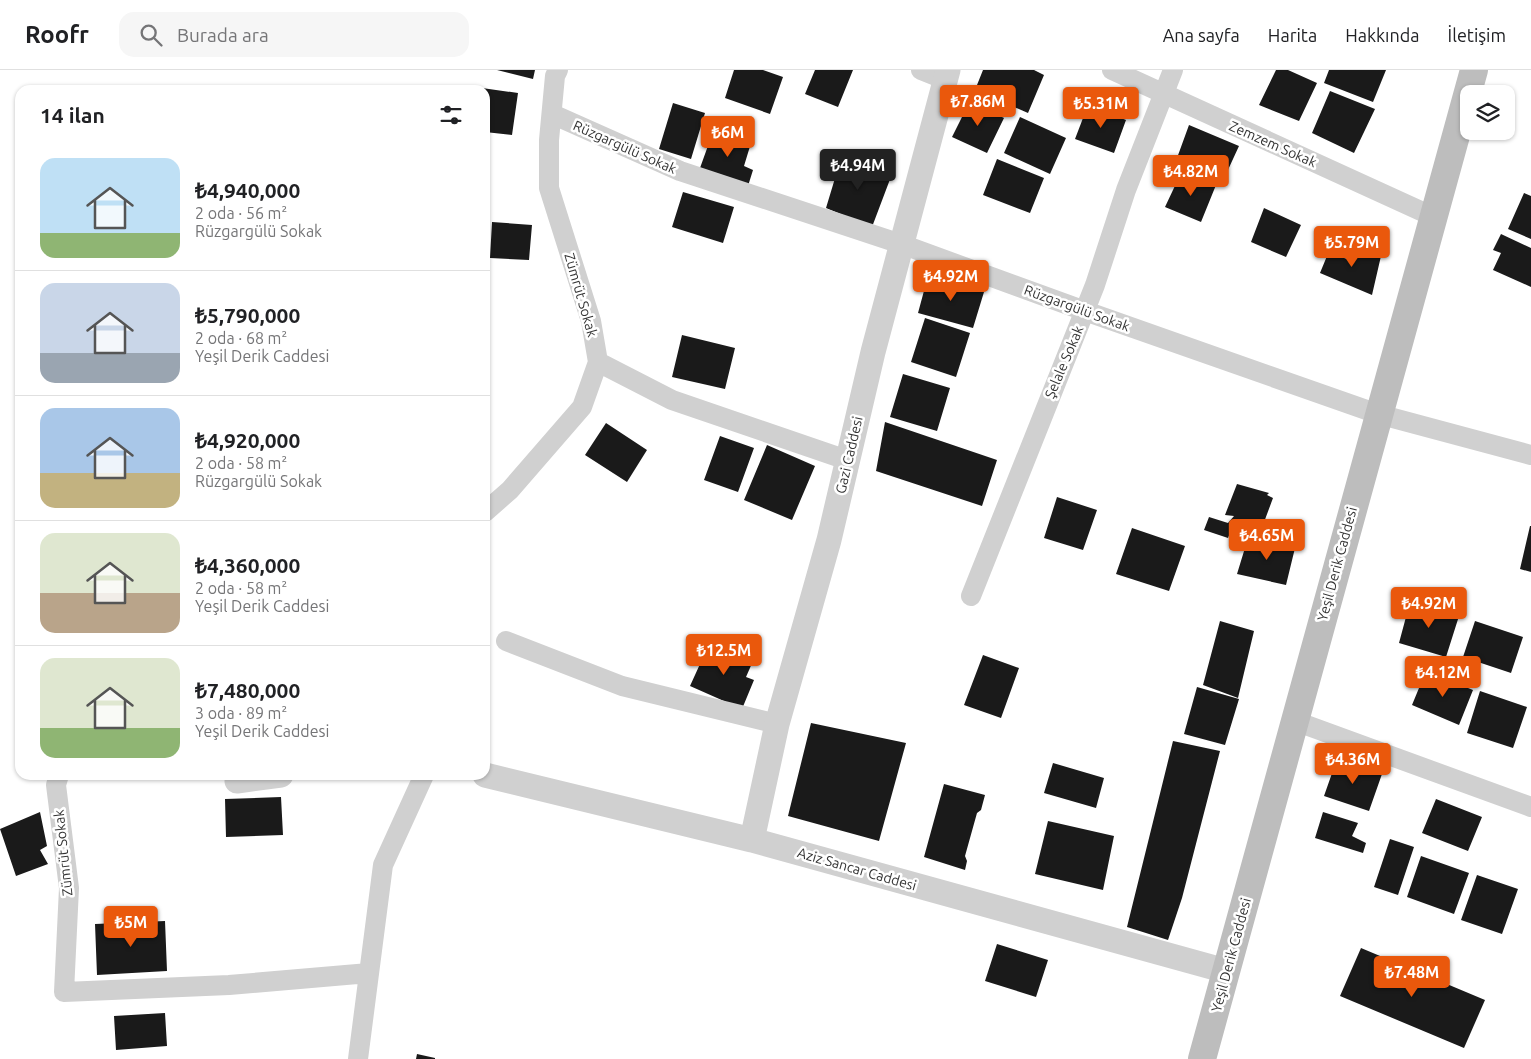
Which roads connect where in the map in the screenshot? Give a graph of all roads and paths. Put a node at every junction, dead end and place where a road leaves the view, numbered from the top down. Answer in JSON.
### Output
{"nodes":[{"id":1,"x":558,"y":70,"type":"edge"},
{"id":2,"x":921,"y":70,"type":"edge"},
{"id":3,"x":1112,"y":70,"type":"edge"},
{"id":4,"x":1173,"y":70,"type":"edge"},
{"id":5,"x":1474,"y":70,"type":"edge"},
{"id":6,"x":947,"y":75,"type":"edge"},
{"id":7,"x":1163,"y":94,"type":"junction"},
{"id":8,"x":552,"y":114,"type":"junction"},
{"id":9,"x":1434,"y":217,"type":"junction"},
{"id":10,"x":901,"y":244,"type":"junction"},
{"id":11,"x":1085,"y":311,"type":"junction"},
{"id":12,"x":598,"y":362,"type":"junction"},
{"id":13,"x":1378,"y":414,"type":"junction"},
{"id":14,"x":1531,"y":455,"type":"edge"},
{"id":15,"x":847,"y":460,"type":"junction"},
{"id":16,"x":490,"y":508,"type":"edge"},
{"id":17,"x":970,"y":596,"type":"dead end"},
{"id":18,"x":506,"y":641,"type":"dead end"},
{"id":19,"x":1295,"y":721,"type":"junction"},
{"id":20,"x":777,"y":724,"type":"junction"},
{"id":21,"x":490,"y":776,"type":"edge"},
{"id":22,"x":58,"y":780,"type":"edge"},
{"id":23,"x":250,"y":780,"type":"edge"},
{"id":24,"x":422,"y":780,"type":"edge"},
{"id":25,"x":237,"y":782,"type":"dead end"},
{"id":26,"x":1531,"y":807,"type":"edge"},
{"id":27,"x":752,"y":840,"type":"junction"},
{"id":28,"x":1226,"y":971,"type":"junction"},
{"id":29,"x":369,"y":973,"type":"junction"},
{"id":30,"x":358,"y":1059,"type":"edge"},
{"id":31,"x":1202,"y":1059,"type":"edge"}],
"edges":[{"from":1,"to":8,"type":"street","name":"Zümrüt Sokak"},
{"from":2,"to":6,"type":"street"},
{"from":3,"to":7,"type":"street","name":"Zemzem Sokak"},
{"from":4,"to":7,"type":"street","name":"Şelale Sokak"},
{"from":5,"to":9,"type":"main road","name":"Yeşil Derik Caddesi"},
{"from":6,"to":10,"type":"street","name":"Gazi Caddesi"},
{"from":7,"to":9,"type":"street","name":"Zemzem Sokak"},
{"from":7,"to":11,"type":"street","name":"Şelale Sokak"},
{"from":8,"to":10,"type":"street","name":"Rüzgargülü Sokak"},
{"from":8,"to":12,"type":"street","name":"Zümrüt Sokak"},
{"from":9,"to":13,"type":"main road","name":"Yeşil Derik Caddesi"},
{"from":10,"to":11,"type":"street","name":"Rüzgargülü Sokak"},
{"from":10,"to":15,"type":"street","name":"Gazi Caddesi"},
{"from":11,"to":13,"type":"street","name":"Rüzgargülü Sokak"},
{"from":11,"to":17,"type":"street","name":"Şelale Sokak"},
{"from":12,"to":15,"type":"street"},
{"from":12,"to":16,"type":"street","name":"Zümrüt Sokak"},
{"from":13,"to":14,"type":"street","name":"Rüzgargülü Sokak"},
{"from":13,"to":19,"type":"main road","name":"Yeşil Derik Caddesi"},
{"from":15,"to":20,"type":"street","name":"Gazi Caddesi"},
{"from":18,"to":20,"type":"street"},
{"from":19,"to":26,"type":"street"},
{"from":19,"to":28,"type":"main road","name":"Yeşil Derik Caddesi"},
{"from":20,"to":27,"type":"street","name":"Gazi Caddesi"},
{"from":21,"to":27,"type":"street","name":"Aziz Sancar Caddesi"},
{"from":22,"to":29,"type":"street","name":"Zümrüt Sokak"},
{"from":23,"to":25,"type":"street"},
{"from":24,"to":29,"type":"street"},
{"from":27,"to":28,"type":"street","name":"Aziz Sancar Caddesi"},
{"from":28,"to":31,"type":"main road","name":"Yeşil Derik Caddesi"},
{"from":29,"to":30,"type":"street"}]}
